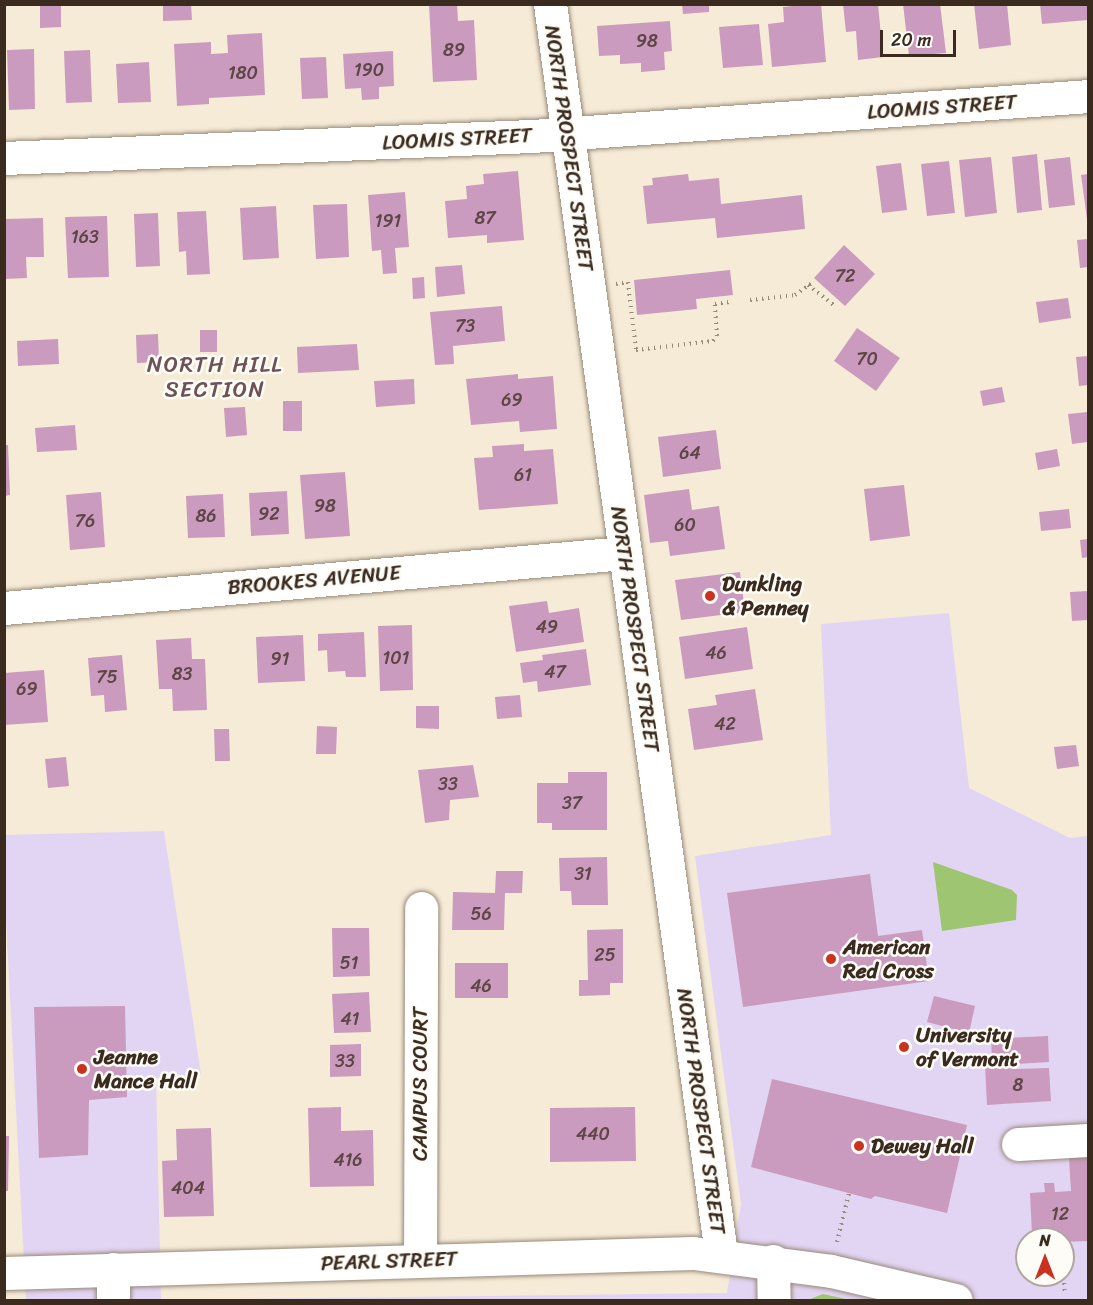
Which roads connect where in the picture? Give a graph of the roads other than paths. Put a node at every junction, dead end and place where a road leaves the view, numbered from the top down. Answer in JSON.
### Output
{"nodes":[{"id":1,"x":550,"y":4,"type":"edge"},
{"id":2,"x":1089,"y":96,"type":"edge"},
{"id":3,"x":567,"y":133,"type":"junction"},
{"id":4,"x":4,"y":158,"type":"edge"},
{"id":5,"x":624,"y":553,"type":"junction"},
{"id":6,"x":4,"y":608,"type":"edge"},
{"id":7,"x":421,"y":908,"type":"dead end"},
{"id":8,"x":1089,"y":1140,"type":"edge"},
{"id":9,"x":1018,"y":1144,"type":"dead end"},
{"id":10,"x":721,"y":1254,"type":"junction"},
{"id":11,"x":420,"y":1260,"type":"junction"},
{"id":12,"x":773,"y":1261,"type":"junction"},
{"id":13,"x":4,"y":1273,"type":"edge"},
{"id":14,"x":113,"y":1285,"type":"edge"},
{"id":15,"x":774,"y":1300,"type":"edge"},
{"id":16,"x":956,"y":1300,"type":"edge"}],
"edges":[{"from":1,"to":3,"type":"street","name":"NORTH PROSPECT STREET"},
{"from":2,"to":3,"type":"street","name":"LOOMIS STREET"},
{"from":3,"to":4,"type":"street","name":"LOOMIS STREET"},
{"from":3,"to":5,"type":"street","name":"NORTH PROSPECT STREET"},
{"from":5,"to":6,"type":"street","name":"BROOKES AVENUE"},
{"from":5,"to":10,"type":"street","name":"NORTH PROSPECT STREET"},
{"from":7,"to":11,"type":"street","name":"CAMPUS COURT"},
{"from":8,"to":9,"type":"street"},
{"from":10,"to":11,"type":"street","name":"PEARL STREET"},
{"from":10,"to":12,"type":"street","name":"PEARL STREET"},
{"from":11,"to":14,"type":"street","name":"PEARL STREET"},
{"from":12,"to":15,"type":"street"},
{"from":12,"to":16,"type":"street","name":"PEARL STREET"},
{"from":13,"to":14,"type":"street","name":"PEARL STREET"}]}
